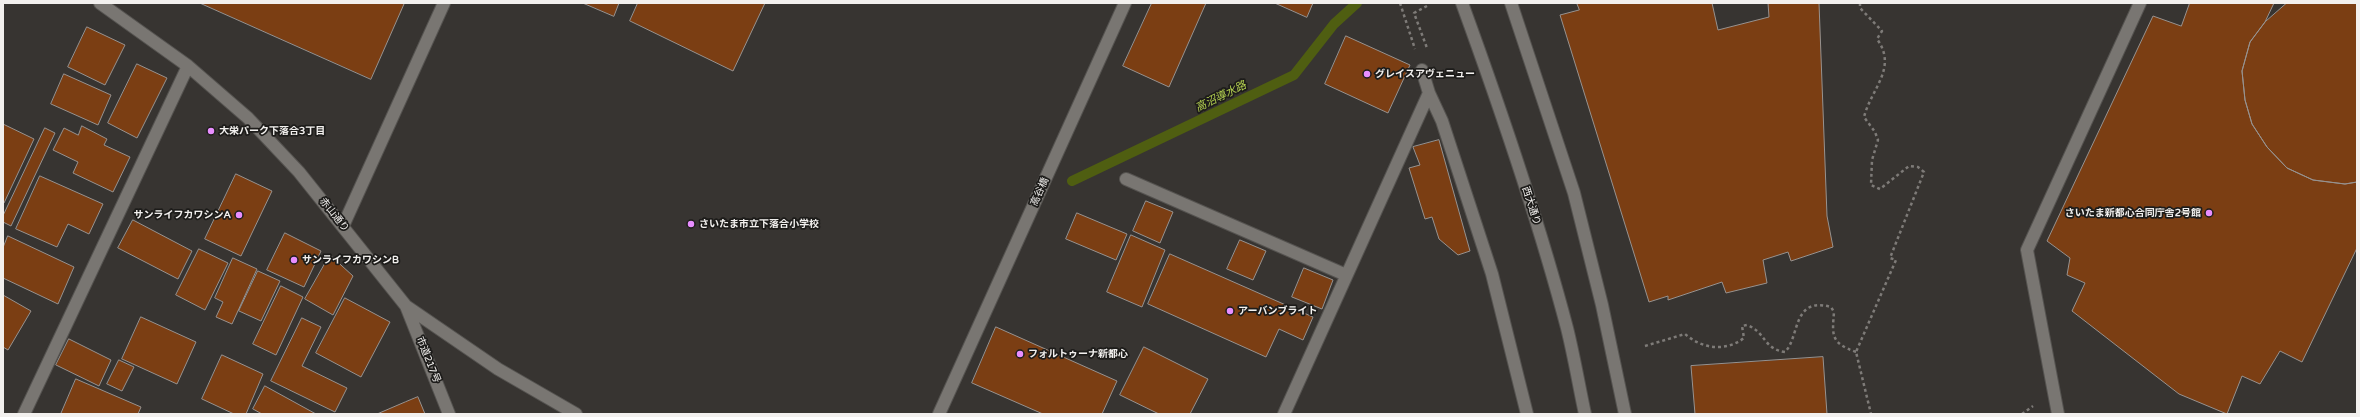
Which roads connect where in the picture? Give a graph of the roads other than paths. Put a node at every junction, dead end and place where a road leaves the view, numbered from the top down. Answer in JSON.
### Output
{"nodes":[{"id":1,"x":100,"y":3,"type":"edge"},
{"id":2,"x":444,"y":3,"type":"edge"},
{"id":3,"x":1125,"y":3,"type":"edge"},
{"id":4,"x":1462,"y":3,"type":"edge"},
{"id":5,"x":1511,"y":3,"type":"edge"},
{"id":6,"x":2140,"y":3,"type":"edge"},
{"id":7,"x":188,"y":66,"type":"junction"},
{"id":8,"x":1422,"y":70,"type":"road end"},
{"id":9,"x":1429,"y":93,"type":"junction"},
{"id":10,"x":1126,"y":179,"type":"dead end"},
{"id":11,"x":343,"y":226,"type":"junction"},
{"id":12,"x":1346,"y":275,"type":"junction"},
{"id":13,"x":406,"y":306,"type":"junction"},
{"id":14,"x":24,"y":414,"type":"edge"},
{"id":15,"x":449,"y":414,"type":"edge"},
{"id":16,"x":576,"y":414,"type":"edge"},
{"id":17,"x":939,"y":414,"type":"edge"},
{"id":18,"x":1284,"y":414,"type":"edge"},
{"id":19,"x":1527,"y":414,"type":"edge"},
{"id":20,"x":1585,"y":414,"type":"edge"},
{"id":21,"x":1624,"y":414,"type":"edge"},
{"id":22,"x":2058,"y":414,"type":"edge"}],
"edges":[{"from":1,"to":7,"type":"street","name":"赤山通り"},
{"from":2,"to":11,"type":"street"},
{"from":3,"to":17,"type":"street","name":"高谷橋"},
{"from":4,"to":20,"type":"street","name":"西大通り"},
{"from":5,"to":21,"type":"street"},
{"from":6,"to":22,"type":"street"},
{"from":7,"to":11,"type":"street","name":"赤山通り"},
{"from":7,"to":14,"type":"street"},
{"from":8,"to":9,"type":"street"},
{"from":9,"to":12,"type":"street"},
{"from":9,"to":19,"type":"street"},
{"from":10,"to":12,"type":"street"},
{"from":11,"to":13,"type":"street","name":"赤山通り"},
{"from":12,"to":18,"type":"street"},
{"from":13,"to":15,"type":"street","name":"市道217号"},
{"from":13,"to":16,"type":"street","name":"赤山通り"}]}
